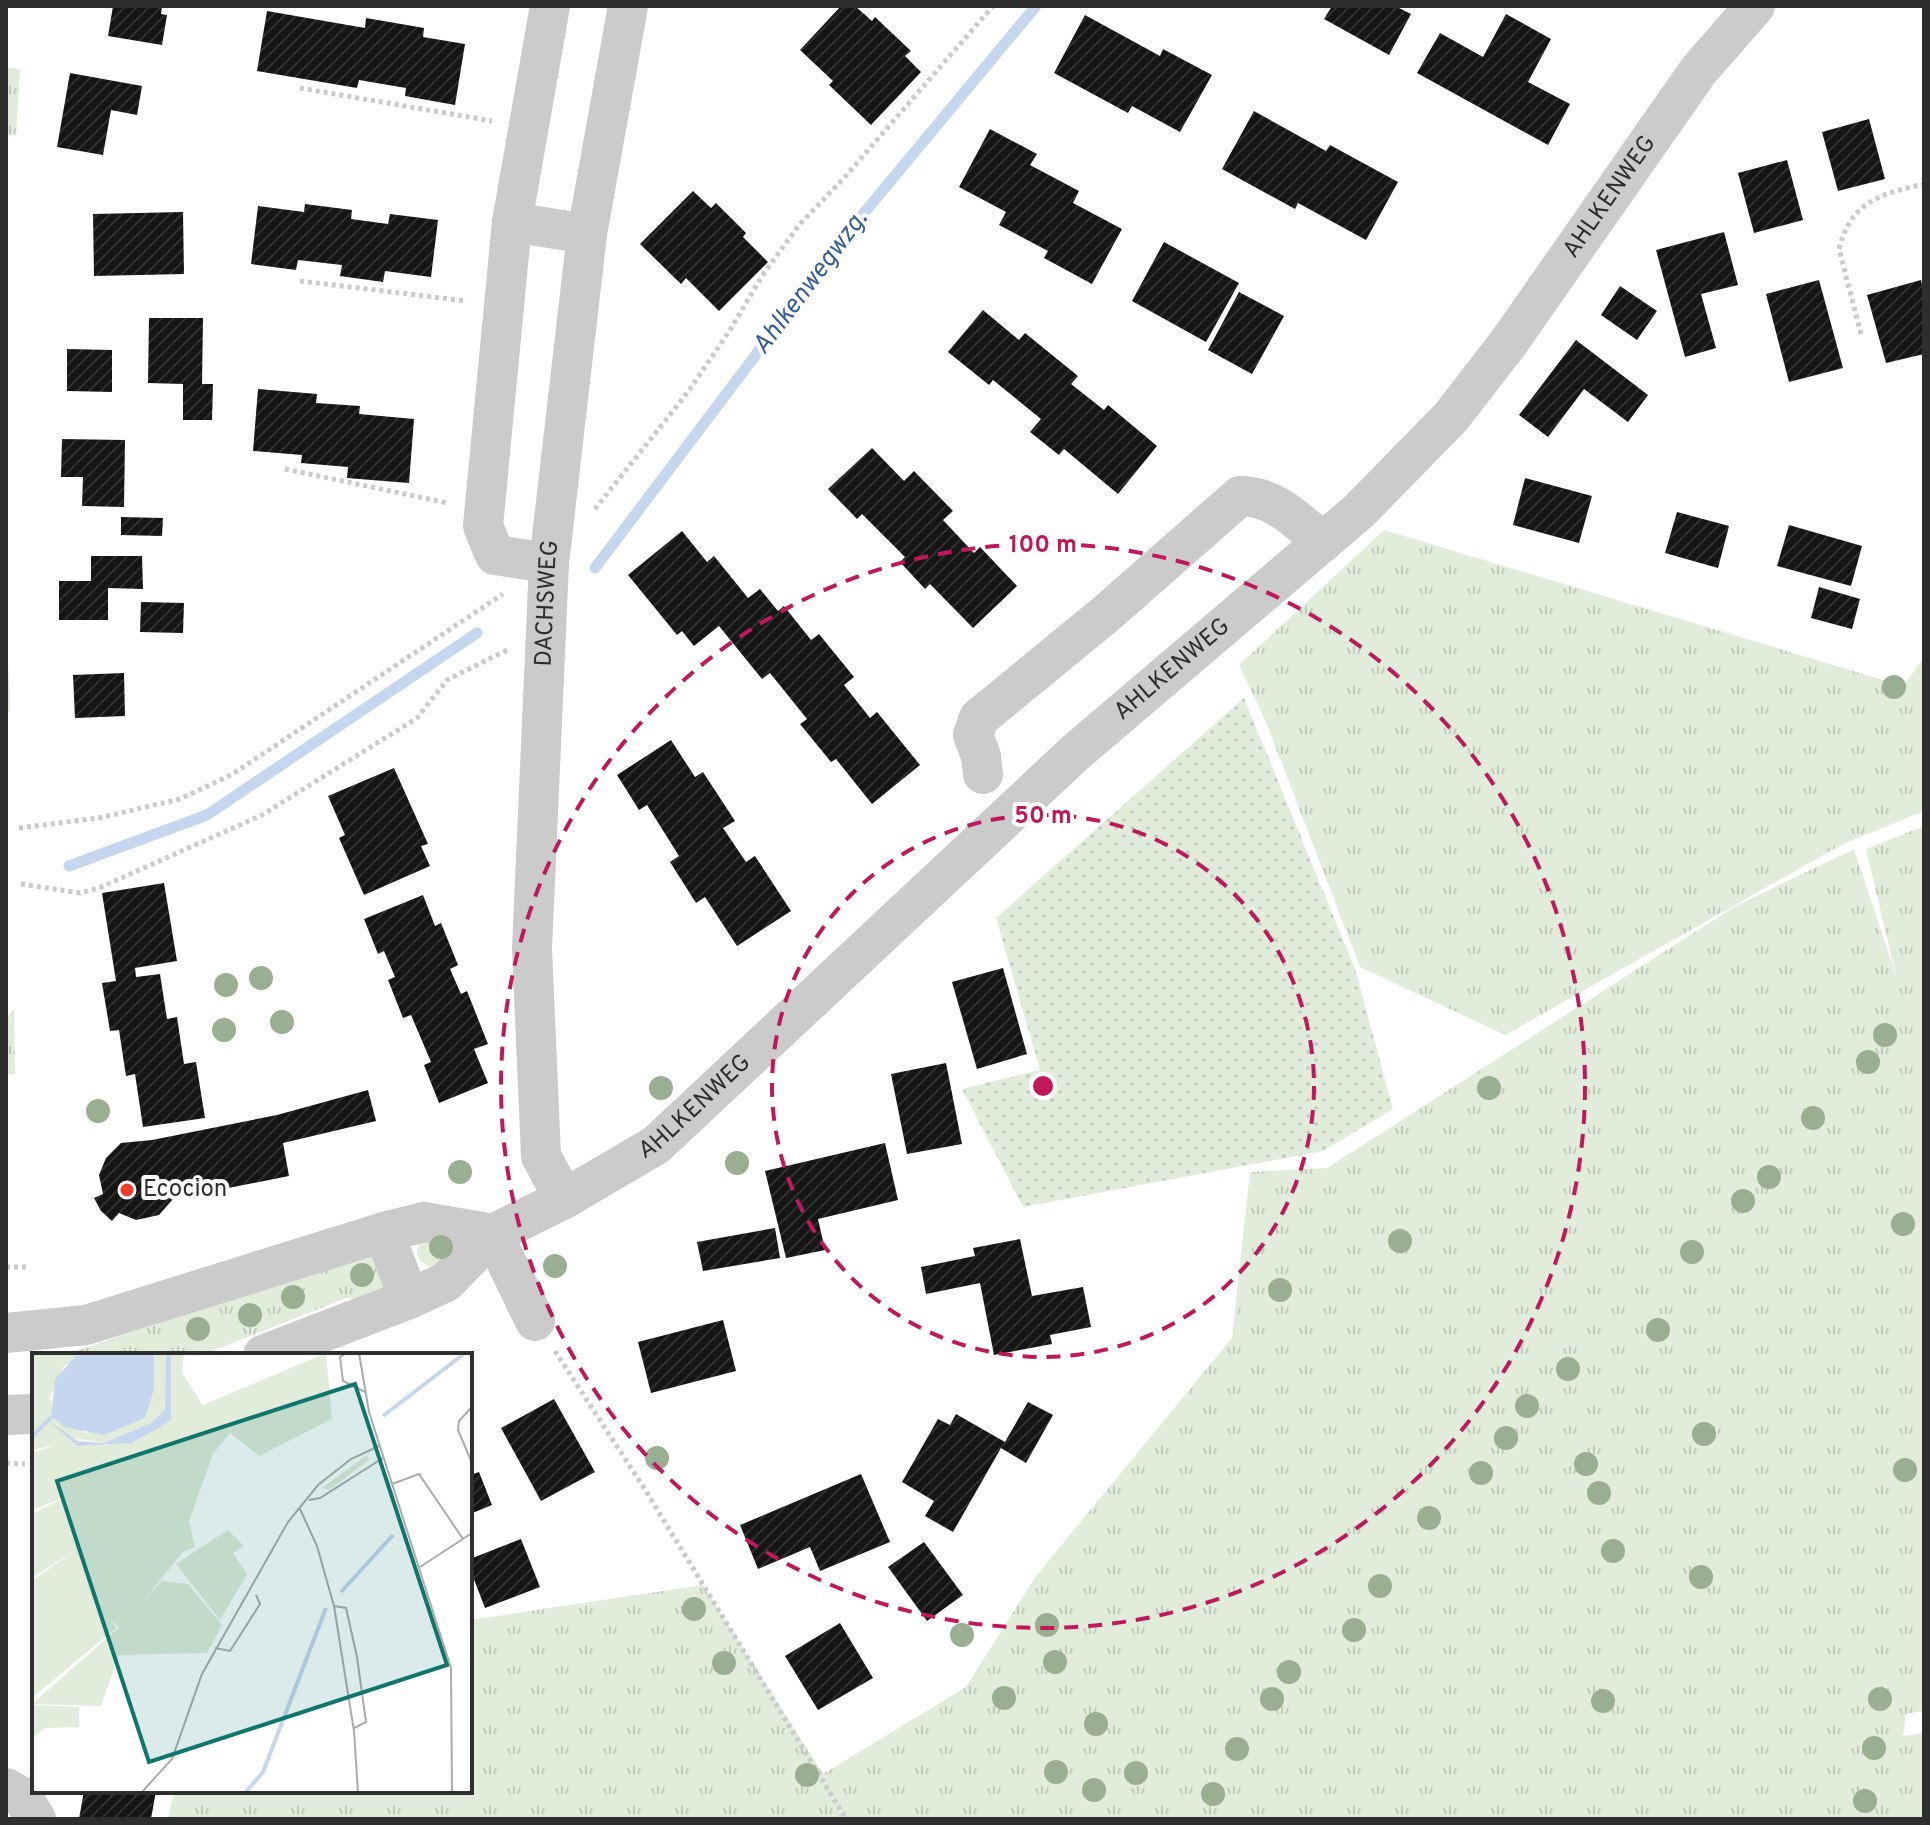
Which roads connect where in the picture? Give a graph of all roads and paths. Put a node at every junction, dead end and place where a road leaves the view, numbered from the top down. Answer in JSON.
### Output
{"nodes":[{"id":1,"x":550,"y":6,"type":"edge"},
{"id":2,"x":628,"y":6,"type":"edge"},
{"id":3,"x":993,"y":6,"type":"edge"},
{"id":4,"x":1755,"y":6,"type":"edge"},
{"id":5,"x":300,"y":88,"type":"dead end"},
{"id":6,"x":529,"y":127,"type":"junction"},
{"id":7,"x":1924,"y":184,"type":"edge"},
{"id":8,"x":512,"y":222,"type":"junction"},
{"id":9,"x":587,"y":234,"type":"junction"},
{"id":10,"x":300,"y":281,"type":"dead end"},
{"id":11,"x":504,"y":306,"type":"junction"},
{"id":12,"x":1861,"y":334,"type":"dead end"},
{"id":13,"x":285,"y":469,"type":"dead end"},
{"id":14,"x":484,"y":511,"type":"junction"},
{"id":15,"x":588,"y":516,"type":"dead end"},
{"id":16,"x":1323,"y":542,"type":"junction"},
{"id":17,"x":549,"y":563,"type":"junction"},
{"id":18,"x":548,"y":630,"type":"junction"},
{"id":19,"x":983,"y":774,"type":"dead end"},
{"id":20,"x":19,"y":828,"type":"dead end"},
{"id":21,"x":21,"y":884,"type":"dead end"},
{"id":22,"x":564,"y":1199,"type":"junction"},
{"id":23,"x":384,"y":1232,"type":"junction"},
{"id":24,"x":493,"y":1234,"type":"junction"},
{"id":25,"x":6,"y":1267,"type":"edge"},
{"id":26,"x":27,"y":1267,"type":"dead end"},
{"id":27,"x":409,"y":1299,"type":"junction"},
{"id":28,"x":535,"y":1321,"type":"joint"},
{"id":29,"x":6,"y":1333,"type":"edge"},
{"id":30,"x":268,"y":1353,"type":"edge"},
{"id":31,"x":32,"y":1414,"type":"edge"},
{"id":32,"x":6,"y":1415,"type":"edge"},
{"id":33,"x":6,"y":1463,"type":"edge"},
{"id":34,"x":25,"y":1464,"type":"dead end"},
{"id":35,"x":6,"y":1788,"type":"edge"},
{"id":36,"x":36,"y":1819,"type":"edge"},
{"id":37,"x":846,"y":1819,"type":"edge"}],
"edges":[{"from":1,"to":6,"type":"street"},
{"from":2,"to":9,"type":"street","name":"DACHSWEG"},
{"from":3,"to":15,"type":"path"},
{"from":4,"to":16,"type":"street","name":"AHLKENWEG"},
{"from":5,"to":6,"type":"path"},
{"from":6,"to":8,"type":"street"},
{"from":7,"to":12,"type":"path"},
{"from":8,"to":9,"type":"street"},
{"from":8,"to":11,"type":"street"},
{"from":9,"to":17,"type":"street","name":"DACHSWEG"},
{"from":10,"to":11,"type":"path"},
{"from":11,"to":14,"type":"street"},
{"from":13,"to":14,"type":"path"},
{"from":14,"to":17,"type":"street"},
{"from":16,"to":19,"type":"street"},
{"from":16,"to":22,"type":"street","name":"AHLKENWEG"},
{"from":17,"to":18,"type":"street","name":"DACHSWEG"},
{"from":17,"to":20,"type":"path"},
{"from":18,"to":21,"type":"path"},
{"from":18,"to":22,"type":"street","name":"DACHSWEG"},
{"from":22,"to":24,"type":"street","name":"AHLKENWEG"},
{"from":23,"to":24,"type":"street"},
{"from":23,"to":27,"type":"street"},
{"from":23,"to":29,"type":"street"},
{"from":24,"to":27,"type":"street","name":"AHLKENWEG"},
{"from":24,"to":28,"type":"street"},
{"from":25,"to":26,"type":"path"},
{"from":27,"to":30,"type":"street","name":"AHLKENWEG"},
{"from":28,"to":37,"type":"path"},
{"from":31,"to":32,"type":"street"},
{"from":33,"to":34,"type":"path"},
{"from":35,"to":36,"type":"street"}]}
